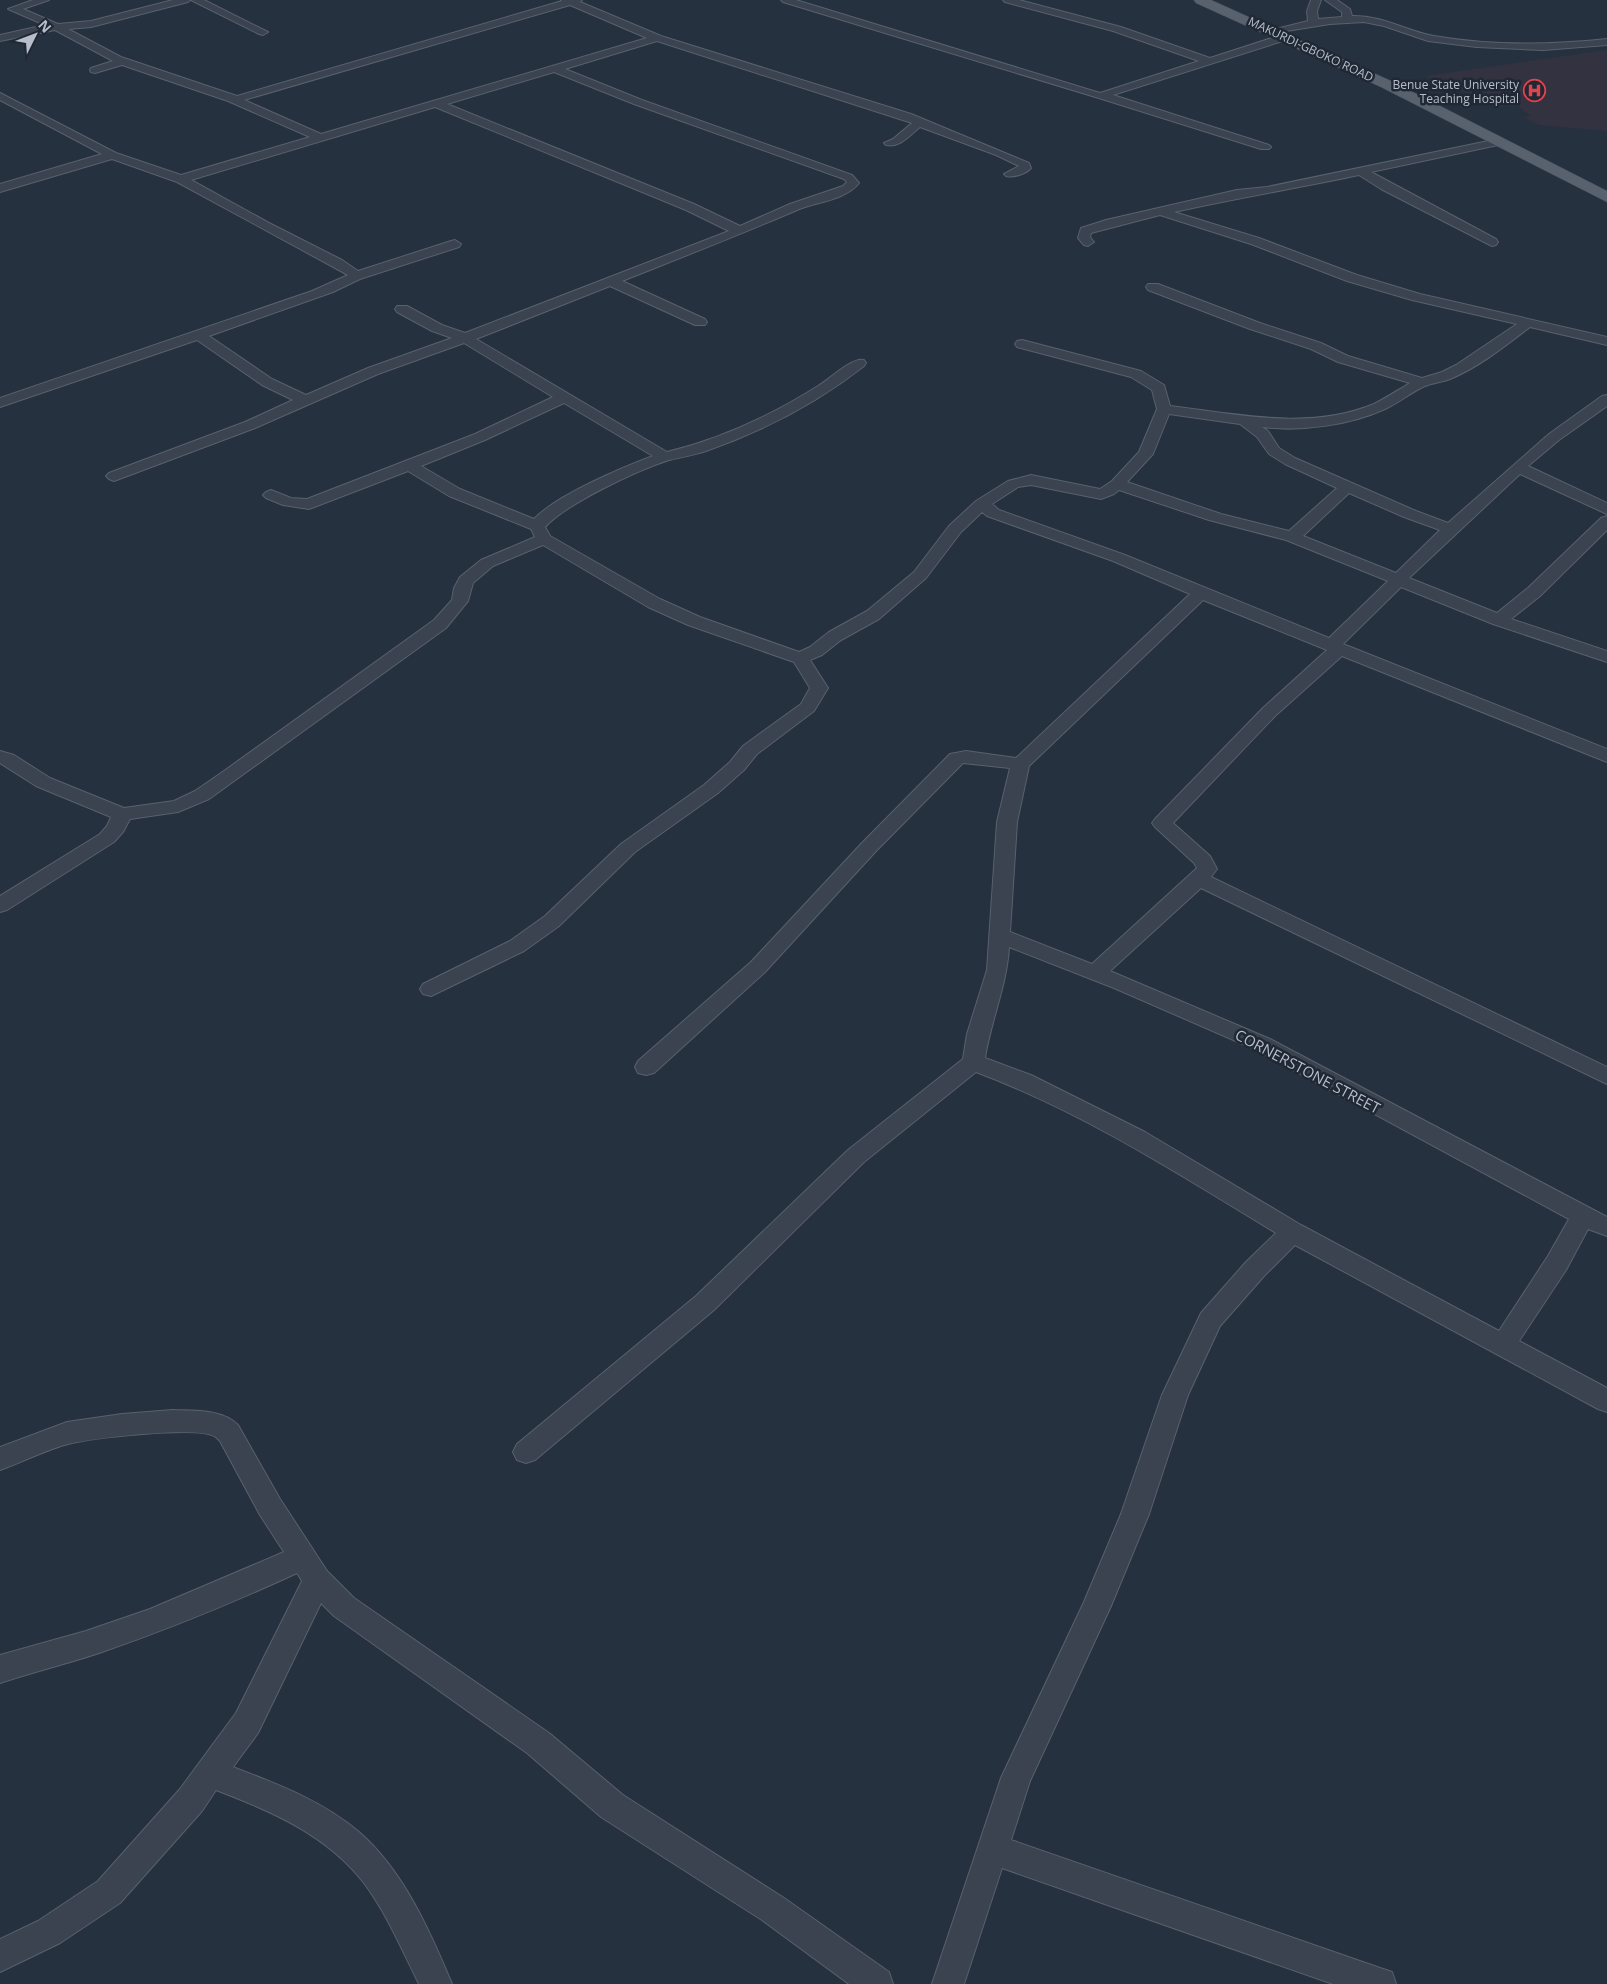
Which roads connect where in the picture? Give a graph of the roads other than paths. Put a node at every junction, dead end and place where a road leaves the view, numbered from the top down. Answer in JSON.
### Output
{"nodes":[{"id":1,"x":44,"y":0,"type":"edge"},
{"id":2,"x":185,"y":0,"type":"edge"},
{"id":3,"x":196,"y":0,"type":"edge"},
{"id":4,"x":786,"y":0,"type":"edge"},
{"id":5,"x":1008,"y":0,"type":"edge"},
{"id":6,"x":1200,"y":0,"type":"edge"},
{"id":7,"x":1214,"y":0,"type":"edge"},
{"id":8,"x":1316,"y":0,"type":"edge"},
{"id":9,"x":1330,"y":0,"type":"edge"},
{"id":10,"x":571,"y":1,"type":"edge"},
{"id":11,"x":1347,"y":18,"type":"junction"},
{"id":12,"x":1313,"y":23,"type":"junction"},
{"id":13,"x":56,"y":28,"type":"junction"},
{"id":14,"x":263,"y":32,"type":"dead end"},
{"id":15,"x":1285,"y":33,"type":"junction"},
{"id":16,"x":0,"y":38,"type":"edge"},
{"id":17,"x":657,"y":38,"type":"junction"},
{"id":18,"x":1607,"y":42,"type":"edge"},
{"id":19,"x":119,"y":60,"type":"junction"},
{"id":20,"x":1209,"y":61,"type":"junction"},
{"id":21,"x":554,"y":68,"type":"junction"},
{"id":22,"x":95,"y":70,"type":"dead end"},
{"id":23,"x":0,"y":96,"type":"edge"},
{"id":24,"x":1104,"y":96,"type":"junction"},
{"id":25,"x":232,"y":99,"type":"junction"},
{"id":26,"x":435,"y":103,"type":"junction"},
{"id":27,"x":919,"y":122,"type":"junction"},
{"id":28,"x":320,"y":137,"type":"junction"},
{"id":29,"x":1498,"y":142,"type":"junction"},
{"id":30,"x":890,"y":143,"type":"dead end"},
{"id":31,"x":1265,"y":147,"type":"dead end"},
{"id":32,"x":112,"y":155,"type":"junction"},
{"id":33,"x":1361,"y":171,"type":"junction"},
{"id":34,"x":1010,"y":174,"type":"dead end"},
{"id":35,"x":181,"y":179,"type":"junction"},
{"id":36,"x":0,"y":188,"type":"edge"},
{"id":37,"x":1607,"y":188,"type":"edge"},
{"id":38,"x":1607,"y":197,"type":"edge"},
{"id":39,"x":1162,"y":212,"type":"junction"},
{"id":40,"x":740,"y":230,"type":"junction"},
{"id":41,"x":1088,"y":242,"type":"dead end"},
{"id":42,"x":1492,"y":242,"type":"dead end"},
{"id":43,"x":455,"y":244,"type":"dead end"},
{"id":44,"x":355,"y":276,"type":"junction"},
{"id":45,"x":610,"y":281,"type":"junction"},
{"id":46,"x":1153,"y":287,"type":"dead end"},
{"id":47,"x":402,"y":309,"type":"dead end"},
{"id":48,"x":700,"y":322,"type":"dead end"},
{"id":49,"x":1528,"y":322,"type":"junction"},
{"id":50,"x":199,"y":335,"type":"junction"},
{"id":51,"x":465,"y":338,"type":"junction"},
{"id":52,"x":1607,"y":341,"type":"edge"},
{"id":53,"x":1022,"y":344,"type":"dead end"},
{"id":54,"x":859,"y":363,"type":"dead end"},
{"id":55,"x":1422,"y":382,"type":"junction"},
{"id":56,"x":564,"y":397,"type":"junction"},
{"id":57,"x":1607,"y":399,"type":"edge"},
{"id":58,"x":305,"y":400,"type":"junction"},
{"id":59,"x":0,"y":403,"type":"edge"},
{"id":60,"x":1164,"y":409,"type":"junction"},
{"id":61,"x":1270,"y":429,"type":"junction"},
{"id":62,"x":665,"y":456,"type":"junction"},
{"id":63,"x":410,"y":465,"type":"junction"},
{"id":64,"x":1519,"y":468,"type":"junction"},
{"id":65,"x":114,"y":476,"type":"dead end"},
{"id":66,"x":1117,"y":484,"type":"junction"},
{"id":67,"x":1347,"y":487,"type":"junction"},
{"id":68,"x":271,"y":495,"type":"dead end"},
{"id":69,"x":988,"y":508,"type":"junction"},
{"id":70,"x":1607,"y":509,"type":"edge"},
{"id":71,"x":1607,"y":521,"type":"edge"},
{"id":72,"x":1451,"y":529,"type":"junction"},
{"id":73,"x":541,"y":532,"type":"junction"},
{"id":74,"x":1292,"y":537,"type":"junction"},
{"id":75,"x":1400,"y":579,"type":"junction"},
{"id":76,"x":1201,"y":593,"type":"junction"},
{"id":77,"x":1499,"y":620,"type":"junction"},
{"id":78,"x":1335,"y":648,"type":"junction"},
{"id":79,"x":1607,"y":657,"type":"edge"},
{"id":80,"x":800,"y":658,"type":"junction"},
{"id":81,"x":1607,"y":756,"type":"edge"},
{"id":82,"x":0,"y":757,"type":"edge"},
{"id":83,"x":1020,"y":764,"type":"junction"},
{"id":84,"x":122,"y":814,"type":"junction"},
{"id":85,"x":1199,"y":879,"type":"junction"},
{"id":86,"x":0,"y":905,"type":"edge"},
{"id":87,"x":999,"y":935,"type":"junction"},
{"id":88,"x":1094,"y":973,"type":"junction"},
{"id":89,"x":431,"y":989,"type":"dead end"},
{"id":90,"x":973,"y":1062,"type":"junction"},
{"id":91,"x":646,"y":1067,"type":"dead end"},
{"id":92,"x":1607,"y":1076,"type":"edge"},
{"id":93,"x":1583,"y":1216,"type":"junction"},
{"id":94,"x":1607,"y":1227,"type":"edge"},
{"id":95,"x":1293,"y":1232,"type":"junction"},
{"id":96,"x":1503,"y":1345,"type":"junction"},
{"id":97,"x":1607,"y":1401,"type":"edge"},
{"id":98,"x":526,"y":1452,"type":"dead end"},
{"id":99,"x":0,"y":1459,"type":"edge"},
{"id":100,"x":310,"y":1568,"type":"junction"},
{"id":101,"x":0,"y":1669,"type":"edge"},
{"id":102,"x":210,"y":1773,"type":"junction"},
{"id":103,"x":992,"y":1848,"type":"junction"},
{"id":104,"x":0,"y":1956,"type":"edge"},
{"id":105,"x":436,"y":1984,"type":"edge"},
{"id":106,"x":877,"y":1984,"type":"edge"},
{"id":107,"x":948,"y":1984,"type":"edge"},
{"id":108,"x":1380,"y":1984,"type":"edge"}],
"edges":[{"from":1,"to":13,"type":"street"},
{"from":2,"to":13,"type":"street"},
{"from":3,"to":14,"type":"street"},
{"from":4,"to":24,"type":"street"},
{"from":5,"to":20,"type":"street"},
{"from":6,"to":15,"type":"main road","name":"MAKURDI-GBOKO ROAD"},
{"from":7,"to":15,"type":"main road"},
{"from":8,"to":12,"type":"street"},
{"from":9,"to":11,"type":"street"},
{"from":10,"to":17,"type":"street"},
{"from":10,"to":25,"type":"street"},
{"from":11,"to":12,"type":"street"},
{"from":11,"to":18,"type":"street"},
{"from":12,"to":15,"type":"street"},
{"from":13,"to":16,"type":"street"},
{"from":13,"to":19,"type":"street"},
{"from":15,"to":20,"type":"street"},
{"from":15,"to":29,"type":"main road","name":"MAKURDI-GBOKO ROAD"},
{"from":15,"to":37,"type":"main road"},
{"from":17,"to":21,"type":"street"},
{"from":17,"to":27,"type":"street"},
{"from":19,"to":22,"type":"street"},
{"from":19,"to":25,"type":"street"},
{"from":20,"to":24,"type":"street"},
{"from":21,"to":26,"type":"street"},
{"from":21,"to":40,"type":"street"},
{"from":23,"to":32,"type":"street"},
{"from":24,"to":31,"type":"street"},
{"from":25,"to":28,"type":"street"},
{"from":26,"to":28,"type":"street"},
{"from":26,"to":40,"type":"street"},
{"from":27,"to":30,"type":"street"},
{"from":27,"to":34,"type":"street"},
{"from":28,"to":35,"type":"street"},
{"from":29,"to":33,"type":"street"},
{"from":29,"to":38,"type":"main road","name":"MAKURDI-GBOKO ROAD"},
{"from":32,"to":35,"type":"street"},
{"from":32,"to":36,"type":"street"},
{"from":33,"to":39,"type":"street"},
{"from":33,"to":42,"type":"street"},
{"from":35,"to":44,"type":"street"},
{"from":39,"to":41,"type":"street"},
{"from":39,"to":49,"type":"street"},
{"from":40,"to":45,"type":"street"},
{"from":43,"to":44,"type":"street"},
{"from":44,"to":50,"type":"street"},
{"from":45,"to":48,"type":"street"},
{"from":45,"to":51,"type":"street"},
{"from":46,"to":55,"type":"street"},
{"from":47,"to":51,"type":"street"},
{"from":49,"to":52,"type":"street"},
{"from":49,"to":55,"type":"street"},
{"from":50,"to":58,"type":"street"},
{"from":50,"to":59,"type":"street"},
{"from":51,"to":56,"type":"street"},
{"from":51,"to":58,"type":"street"},
{"from":53,"to":60,"type":"street"},
{"from":54,"to":62,"type":"street"},
{"from":55,"to":61,"type":"street"},
{"from":56,"to":62,"type":"street"},
{"from":56,"to":63,"type":"street"},
{"from":57,"to":64,"type":"street"},
{"from":58,"to":65,"type":"street"},
{"from":60,"to":61,"type":"street"},
{"from":60,"to":66,"type":"street"},
{"from":61,"to":67,"type":"street"},
{"from":62,"to":73,"type":"street"},
{"from":63,"to":68,"type":"street"},
{"from":63,"to":73,"type":"street"},
{"from":64,"to":70,"type":"street"},
{"from":64,"to":72,"type":"street"},
{"from":66,"to":69,"type":"street"},
{"from":66,"to":74,"type":"street"},
{"from":67,"to":72,"type":"street"},
{"from":67,"to":74,"type":"street"},
{"from":69,"to":76,"type":"street"},
{"from":69,"to":80,"type":"street"},
{"from":71,"to":77,"type":"street"},
{"from":72,"to":75,"type":"street"},
{"from":73,"to":80,"type":"street"},
{"from":73,"to":84,"type":"street"},
{"from":74,"to":75,"type":"street"},
{"from":75,"to":77,"type":"street"},
{"from":75,"to":78,"type":"street"},
{"from":76,"to":78,"type":"street"},
{"from":76,"to":83,"type":"street"},
{"from":77,"to":79,"type":"street"},
{"from":78,"to":81,"type":"street"},
{"from":78,"to":85,"type":"street"},
{"from":80,"to":89,"type":"street"},
{"from":82,"to":84,"type":"street"},
{"from":83,"to":87,"type":"street"},
{"from":83,"to":91,"type":"street"},
{"from":84,"to":86,"type":"street"},
{"from":85,"to":88,"type":"street"},
{"from":85,"to":92,"type":"street"},
{"from":87,"to":88,"type":"street","name":"CORNERSTONE STREET"},
{"from":87,"to":90,"type":"street"},
{"from":88,"to":93,"type":"street","name":"CORNERSTONE STREET"},
{"from":90,"to":95,"type":"street"},
{"from":90,"to":98,"type":"street"},
{"from":93,"to":94,"type":"street","name":"CORNERSTONE STREET"},
{"from":93,"to":96,"type":"street"},
{"from":95,"to":96,"type":"street"},
{"from":95,"to":103,"type":"street"},
{"from":96,"to":97,"type":"street"},
{"from":99,"to":100,"type":"street"},
{"from":100,"to":101,"type":"street"},
{"from":100,"to":102,"type":"street"},
{"from":100,"to":106,"type":"street"},
{"from":102,"to":104,"type":"street"},
{"from":102,"to":105,"type":"street"},
{"from":103,"to":107,"type":"street"},
{"from":103,"to":108,"type":"street"}]}
